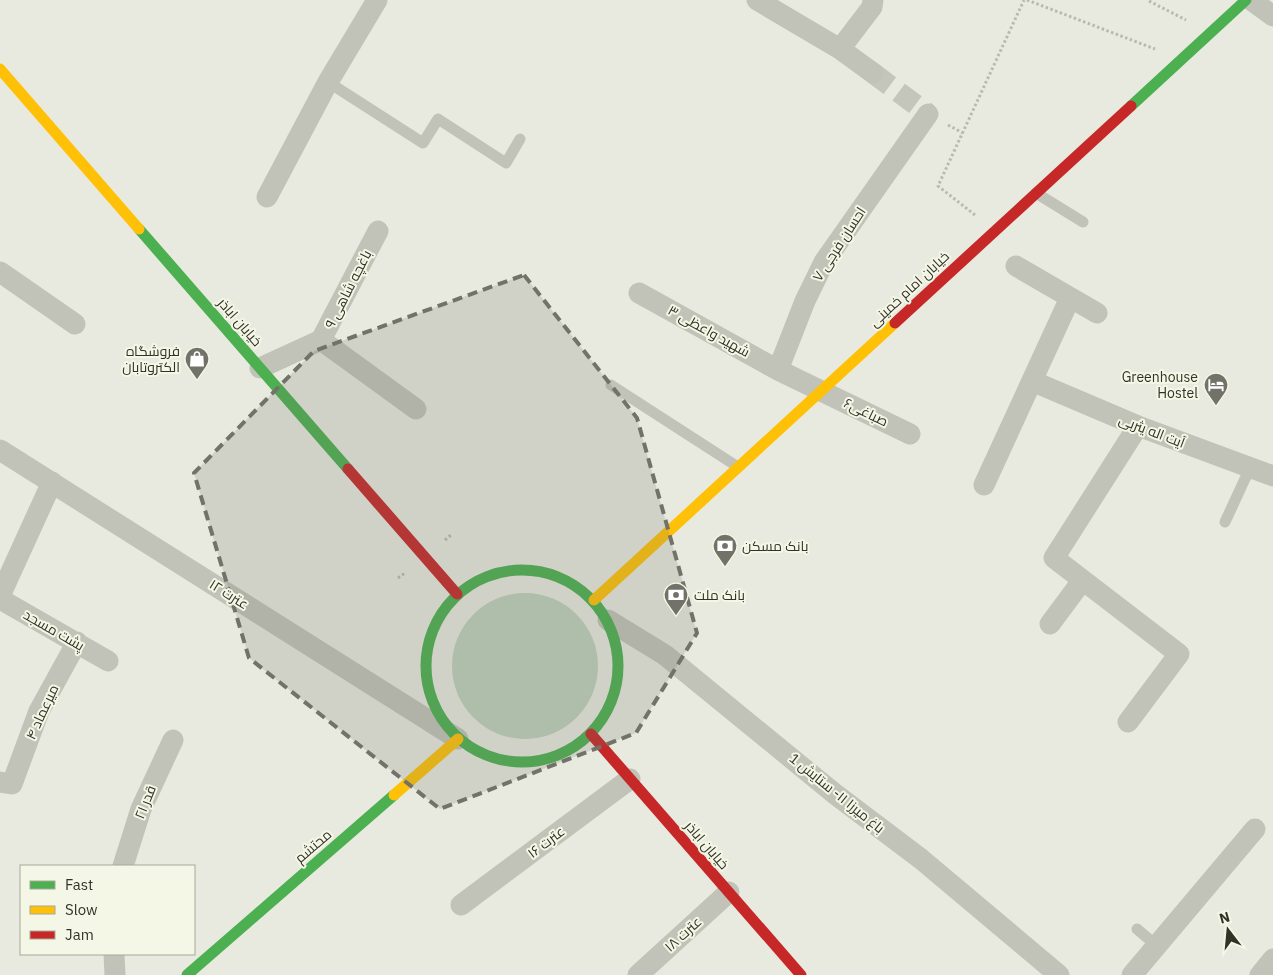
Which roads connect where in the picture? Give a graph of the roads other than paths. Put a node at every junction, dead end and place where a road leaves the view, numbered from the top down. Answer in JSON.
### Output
{"nodes":[{"id":1,"x":377,"y":0,"type":"edge"},
{"id":2,"x":757,"y":0,"type":"edge"},
{"id":3,"x":873,"y":0,"type":"edge"},
{"id":4,"x":1246,"y":0,"type":"edge"},
{"id":5,"x":1251,"y":0,"type":"edge"},
{"id":6,"x":1273,"y":16,"type":"edge"},
{"id":7,"x":840,"y":49,"type":"junction"},
{"id":8,"x":0,"y":69,"type":"edge"},
{"id":9,"x":874,"y":73,"type":"tunnel mouth"},
{"id":10,"x":328,"y":82,"type":"junction"},
{"id":11,"x":928,"y":114,"type":"dead end"},
{"id":12,"x":520,"y":139,"type":"dead end"},
{"id":13,"x":1036,"y":193,"type":"junction"},
{"id":14,"x":267,"y":197,"type":"dead end"},
{"id":15,"x":1083,"y":222,"type":"dead end"},
{"id":16,"x":378,"y":231,"type":"dead end"},
{"id":17,"x":1016,"y":266,"type":"dead end"},
{"id":18,"x":0,"y":272,"type":"edge"},
{"id":19,"x":639,"y":293,"type":"dead end"},
{"id":20,"x":1070,"y":298,"type":"junction"},
{"id":21,"x":1097,"y":313,"type":"dead end"},
{"id":22,"x":75,"y":324,"type":"dead end"},
{"id":23,"x":321,"y":340,"type":"junction"},
{"id":24,"x":260,"y":368,"type":"junction"},
{"id":25,"x":778,"y":370,"type":"junction"},
{"id":26,"x":1032,"y":381,"type":"junction"},
{"id":27,"x":611,"y":385,"type":"dead end"},
{"id":28,"x":821,"y":390,"type":"junction"},
{"id":29,"x":416,"y":409,"type":"dead end"},
{"id":30,"x":1138,"y":426,"type":"junction"},
{"id":31,"x":910,"y":434,"type":"dead end"},
{"id":32,"x":0,"y":450,"type":"edge"},
{"id":33,"x":738,"y":467,"type":"junction"},
{"id":34,"x":1250,"y":468,"type":"junction"},
{"id":35,"x":1273,"y":476,"type":"edge"},
{"id":36,"x":52,"y":482,"type":"junction"},
{"id":37,"x":984,"y":485,"type":"dead end"},
{"id":38,"x":1225,"y":522,"type":"dead end"},
{"id":39,"x":1082,"y":581,"type":"junction"},
{"id":40,"x":457,"y":594,"type":"junction"},
{"id":41,"x":0,"y":597,"type":"edge"},
{"id":42,"x":594,"y":600,"type":"junction"},
{"id":43,"x":608,"y":620,"type":"junction"},
{"id":44,"x":1050,"y":624,"type":"dead end"},
{"id":45,"x":77,"y":642,"type":"junction"},
{"id":46,"x":108,"y":661,"type":"dead end"},
{"id":47,"x":1128,"y":722,"type":"dead end"},
{"id":48,"x":591,"y":734,"type":"junction"},
{"id":49,"x":458,"y":739,"type":"junction"},
{"id":50,"x":173,"y":740,"type":"dead end"},
{"id":51,"x":630,"y":779,"type":"junction"},
{"id":52,"x":6,"y":783,"type":"edge"},
{"id":53,"x":1255,"y":830,"type":"dead end"},
{"id":54,"x":123,"y":865,"type":"edge"},
{"id":55,"x":729,"y":892,"type":"junction"},
{"id":56,"x":461,"y":905,"type":"dead end"},
{"id":57,"x":1137,"y":929,"type":"dead end"},
{"id":58,"x":1157,"y":946,"type":"junction"},
{"id":59,"x":114,"y":955,"type":"edge"},
{"id":60,"x":1273,"y":959,"type":"edge"},
{"id":61,"x":796,"y":974,"type":"edge"},
{"id":62,"x":115,"y":975,"type":"edge"},
{"id":63,"x":187,"y":975,"type":"edge"},
{"id":64,"x":638,"y":975,"type":"edge"},
{"id":65,"x":1059,"y":975,"type":"edge"},
{"id":66,"x":1132,"y":975,"type":"edge"},
{"id":67,"x":1260,"y":975,"type":"edge"}],
"edges":[{"from":1,"to":10,"type":"street"},
{"from":2,"to":7,"type":"street"},
{"from":3,"to":7,"type":"street"},
{"from":4,"to":13,"type":"main road","name":"خیابان امام خمینی"},
{"from":5,"to":6,"type":"street"},
{"from":7,"to":9,"type":"street"},
{"from":8,"to":24,"type":"main road","name":"خیابان اباذر"},
{"from":10,"to":12,"type":"lane"},
{"from":10,"to":14,"type":"street"},
{"from":11,"to":25,"type":"street","name":"احسان فرجی ۷"},
{"from":13,"to":15,"type":"lane"},
{"from":13,"to":28,"type":"main road","name":"خیابان امام خمینی"},
{"from":16,"to":23,"type":"street","name":"باغچه شاهی ۹"},
{"from":17,"to":20,"type":"street"},
{"from":18,"to":22,"type":"street"},
{"from":19,"to":25,"type":"street","name":"شهید واعظی ۳"},
{"from":20,"to":21,"type":"street"},
{"from":20,"to":26,"type":"street"},
{"from":23,"to":24,"type":"street","name":"باغچه شاهی ۹"},
{"from":23,"to":29,"type":"street"},
{"from":24,"to":40,"type":"main road","name":"خیابان اباذر"},
{"from":25,"to":28,"type":"street"},
{"from":26,"to":30,"type":"street","name":"آیت اله یثربی"},
{"from":26,"to":37,"type":"street"},
{"from":27,"to":33,"type":"lane"},
{"from":28,"to":31,"type":"street","name":"صباغی۶"},
{"from":28,"to":33,"type":"main road","name":"خیابان امام خمینی"},
{"from":30,"to":34,"type":"street","name":"آیت اله یثربی"},
{"from":30,"to":39,"type":"street"},
{"from":32,"to":36,"type":"street","name":"عترت ۱۲"},
{"from":33,"to":42,"type":"main road","name":"خیابان امام خمینی"},
{"from":34,"to":35,"type":"street","name":"آیت اله یثربی"},
{"from":34,"to":38,"type":"lane"},
{"from":36,"to":41,"type":"street"},
{"from":36,"to":49,"type":"street","name":"عترت ۱۲"},
{"from":39,"to":44,"type":"street"},
{"from":39,"to":47,"type":"street"},
{"from":40,"to":42,"type":"main road"},
{"from":40,"to":49,"type":"main road"},
{"from":41,"to":45,"type":"street","name":"پشت مسجد"},
{"from":42,"to":43,"type":"main road"},
{"from":43,"to":48,"type":"main road"},
{"from":43,"to":65,"type":"street","name":"باغ میرزا ۱۱- ستایش 1"},
{"from":45,"to":46,"type":"street","name":"پشت مسجد"},
{"from":45,"to":52,"type":"street","name":"میرعماد ۴"},
{"from":48,"to":49,"type":"main road"},
{"from":48,"to":51,"type":"main road","name":"خیابان اباذر"},
{"from":49,"to":63,"type":"main road","name":"محتشم"},
{"from":50,"to":54,"type":"street","name":"قدر ۲۱"},
{"from":51,"to":55,"type":"main road","name":"خیابان اباذر"},
{"from":51,"to":56,"type":"street","name":"عترت ۱۶"},
{"from":53,"to":58,"type":"street"},
{"from":55,"to":61,"type":"main road","name":"خیابان اباذر"},
{"from":55,"to":64,"type":"street","name":"عترت ۱۸"},
{"from":57,"to":58,"type":"lane"},
{"from":58,"to":66,"type":"street"},
{"from":59,"to":62,"type":"street"},
{"from":60,"to":67,"type":"street"}]}
